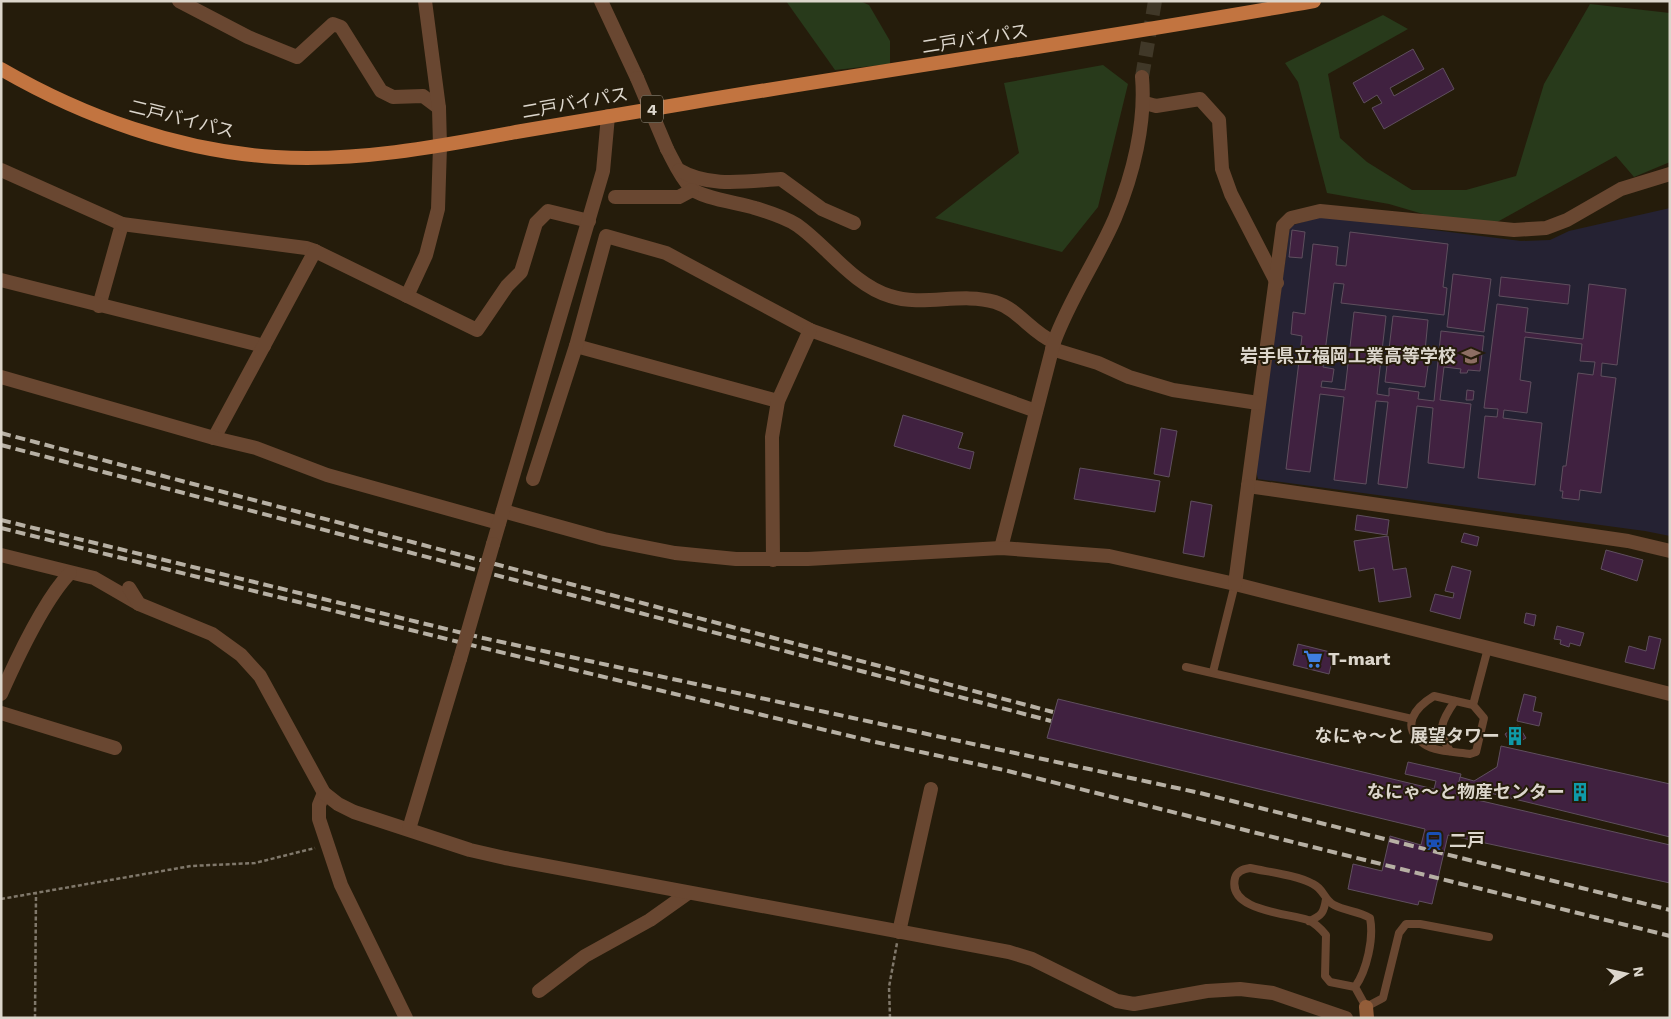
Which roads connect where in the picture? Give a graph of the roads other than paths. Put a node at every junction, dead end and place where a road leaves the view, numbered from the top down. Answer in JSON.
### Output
{"nodes":[{"id":1,"x":179,"y":1,"type":"edge"},
{"id":2,"x":425,"y":1,"type":"edge"},
{"id":3,"x":601,"y":1,"type":"edge"},
{"id":4,"x":1314,"y":1,"type":"edge"},
{"id":5,"x":1,"y":69,"type":"edge"},
{"id":6,"x":1142,"y":76,"type":"tunnel mouth"},
{"id":7,"x":1145,"y":103,"type":"junction"},
{"id":8,"x":439,"y":108,"type":"junction"},
{"id":9,"x":608,"y":116,"type":"junction"},
{"id":10,"x":440,"y":146,"type":"junction"},
{"id":11,"x":1,"y":170,"type":"edge"},
{"id":12,"x":678,"y":170,"type":"junction"},
{"id":13,"x":1670,"y":174,"type":"edge"},
{"id":14,"x":692,"y":190,"type":"junction"},
{"id":15,"x":615,"y":197,"type":"dead end"},
{"id":16,"x":588,"y":221,"type":"junction"},
{"id":17,"x":854,"y":223,"type":"dead end"},
{"id":18,"x":122,"y":224,"type":"junction"},
{"id":19,"x":315,"y":251,"type":"junction"},
{"id":20,"x":1,"y":280,"type":"edge"},
{"id":21,"x":1277,"y":283,"type":"junction"},
{"id":22,"x":407,"y":296,"type":"junction"},
{"id":23,"x":99,"y":306,"type":"junction"},
{"id":24,"x":810,"y":330,"type":"junction"},
{"id":25,"x":1053,"y":345,"type":"junction"},
{"id":26,"x":264,"y":346,"type":"junction"},
{"id":27,"x":576,"y":346,"type":"junction"},
{"id":28,"x":1,"y":377,"type":"edge"},
{"id":29,"x":778,"y":401,"type":"junction"},
{"id":30,"x":1258,"y":403,"type":"junction"},
{"id":31,"x":1036,"y":412,"type":"junction"},
{"id":32,"x":214,"y":438,"type":"junction"},
{"id":33,"x":533,"y":479,"type":"dead end"},
{"id":34,"x":1248,"y":486,"type":"junction"},
{"id":35,"x":501,"y":517,"type":"junction"},
{"id":36,"x":1001,"y":548,"type":"junction"},
{"id":37,"x":1670,"y":551,"type":"edge"},
{"id":38,"x":1,"y":556,"type":"edge"},
{"id":39,"x":773,"y":560,"type":"junction"},
{"id":40,"x":70,"y":573,"type":"junction"},
{"id":41,"x":1236,"y":584,"type":"junction"},
{"id":42,"x":129,"y":588,"type":"dead end"},
{"id":43,"x":139,"y":604,"type":"junction"},
{"id":44,"x":1488,"y":648,"type":"junction"},
{"id":45,"x":1186,"y":666,"type":"dead end"},
{"id":46,"x":1213,"y":672,"type":"junction"},
{"id":47,"x":1,"y":694,"type":"edge"},
{"id":48,"x":1670,"y":694,"type":"edge"},
{"id":49,"x":1455,"y":700,"type":"junction"},
{"id":50,"x":1473,"y":704,"type":"junction"},
{"id":51,"x":1,"y":714,"type":"edge"},
{"id":52,"x":1412,"y":719,"type":"junction"},
{"id":53,"x":115,"y":748,"type":"dead end"},
{"id":54,"x":1450,"y":751,"type":"junction"},
{"id":55,"x":931,"y":789,"type":"dead end"},
{"id":56,"x":324,"y":793,"type":"junction"},
{"id":57,"x":409,"y":829,"type":"junction"},
{"id":58,"x":688,"y":894,"type":"junction"},
{"id":59,"x":1326,"y":899,"type":"junction"},
{"id":60,"x":1308,"y":921,"type":"junction"},
{"id":61,"x":898,"y":932,"type":"junction"},
{"id":62,"x":1489,"y":937,"type":"dead end"},
{"id":63,"x":1355,"y":986,"type":"junction"},
{"id":64,"x":539,"y":991,"type":"dead end"},
{"id":65,"x":1367,"y":1012,"type":"edge"},
{"id":66,"x":406,"y":1018,"type":"edge"},
{"id":67,"x":1346,"y":1018,"type":"edge"}],
"edges":[{"from":1,"to":8,"type":"street"},
{"from":2,"to":8,"type":"street"},
{"from":3,"to":12,"type":"street","bridge":true},
{"from":4,"to":9,"type":"highway","name":"二戸バイパス","number":"4"},
{"from":5,"to":10,"type":"highway","name":"二戸バイパス","number":"4"},
{"from":6,"to":7,"type":"street"},
{"from":7,"to":21,"type":"street"},
{"from":7,"to":25,"type":"street"},
{"from":8,"to":10,"type":"street"},
{"from":9,"to":10,"type":"highway","name":"二戸バイパス","number":"4"},
{"from":9,"to":16,"type":"street"},
{"from":10,"to":22,"type":"street"},
{"from":11,"to":18,"type":"street"},
{"from":12,"to":14,"type":"street"},
{"from":12,"to":17,"type":"street"},
{"from":13,"to":21,"type":"street"},
{"from":14,"to":15,"type":"street"},
{"from":14,"to":25,"type":"street"},
{"from":16,"to":22,"type":"street"},
{"from":16,"to":35,"type":"street"},
{"from":18,"to":19,"type":"street"},
{"from":18,"to":23,"type":"street"},
{"from":19,"to":22,"type":"street"},
{"from":19,"to":26,"type":"street"},
{"from":20,"to":23,"type":"street"},
{"from":21,"to":30,"type":"street"},
{"from":23,"to":26,"type":"street"},
{"from":24,"to":27,"type":"street"},
{"from":24,"to":29,"type":"street"},
{"from":24,"to":31,"type":"street"},
{"from":25,"to":30,"type":"street"},
{"from":25,"to":31,"type":"street"},
{"from":26,"to":32,"type":"street"},
{"from":27,"to":29,"type":"street"},
{"from":27,"to":33,"type":"street"},
{"from":28,"to":32,"type":"street"},
{"from":29,"to":39,"type":"street"},
{"from":30,"to":34,"type":"street"},
{"from":31,"to":36,"type":"street"},
{"from":32,"to":35,"type":"street"},
{"from":34,"to":37,"type":"street"},
{"from":34,"to":41,"type":"street"},
{"from":35,"to":39,"type":"street"},
{"from":35,"to":57,"type":"street","bridge":true},
{"from":36,"to":39,"type":"street"},
{"from":36,"to":41,"type":"street"},
{"from":38,"to":40,"type":"street"},
{"from":40,"to":43,"type":"street"},
{"from":40,"to":47,"type":"street"},
{"from":41,"to":44,"type":"street"},
{"from":41,"to":46,"type":"lane"},
{"from":42,"to":43,"type":"street"},
{"from":43,"to":56,"type":"street"},
{"from":44,"to":48,"type":"street"},
{"from":44,"to":50,"type":"lane"},
{"from":45,"to":46,"type":"lane"},
{"from":46,"to":52,"type":"lane"},
{"from":49,"to":50,"type":"lane"},
{"from":49,"to":52,"type":"lane"},
{"from":49,"to":54,"type":"lane"},
{"from":50,"to":54,"type":"lane"},
{"from":51,"to":53,"type":"street"},
{"from":52,"to":54,"type":"lane"},
{"from":55,"to":61,"type":"street"},
{"from":56,"to":57,"type":"street"},
{"from":56,"to":66,"type":"street"},
{"from":57,"to":58,"type":"street"},
{"from":58,"to":61,"type":"street"},
{"from":58,"to":64,"type":"street"},
{"from":59,"to":60,"type":"lane"},
{"from":59,"to":60,"type":"lane"},
{"from":59,"to":63,"type":"lane"},
{"from":60,"to":63,"type":"lane"},
{"from":61,"to":67,"type":"street"},
{"from":62,"to":65,"type":"lane"},
{"from":63,"to":65,"type":"lane"}]}
